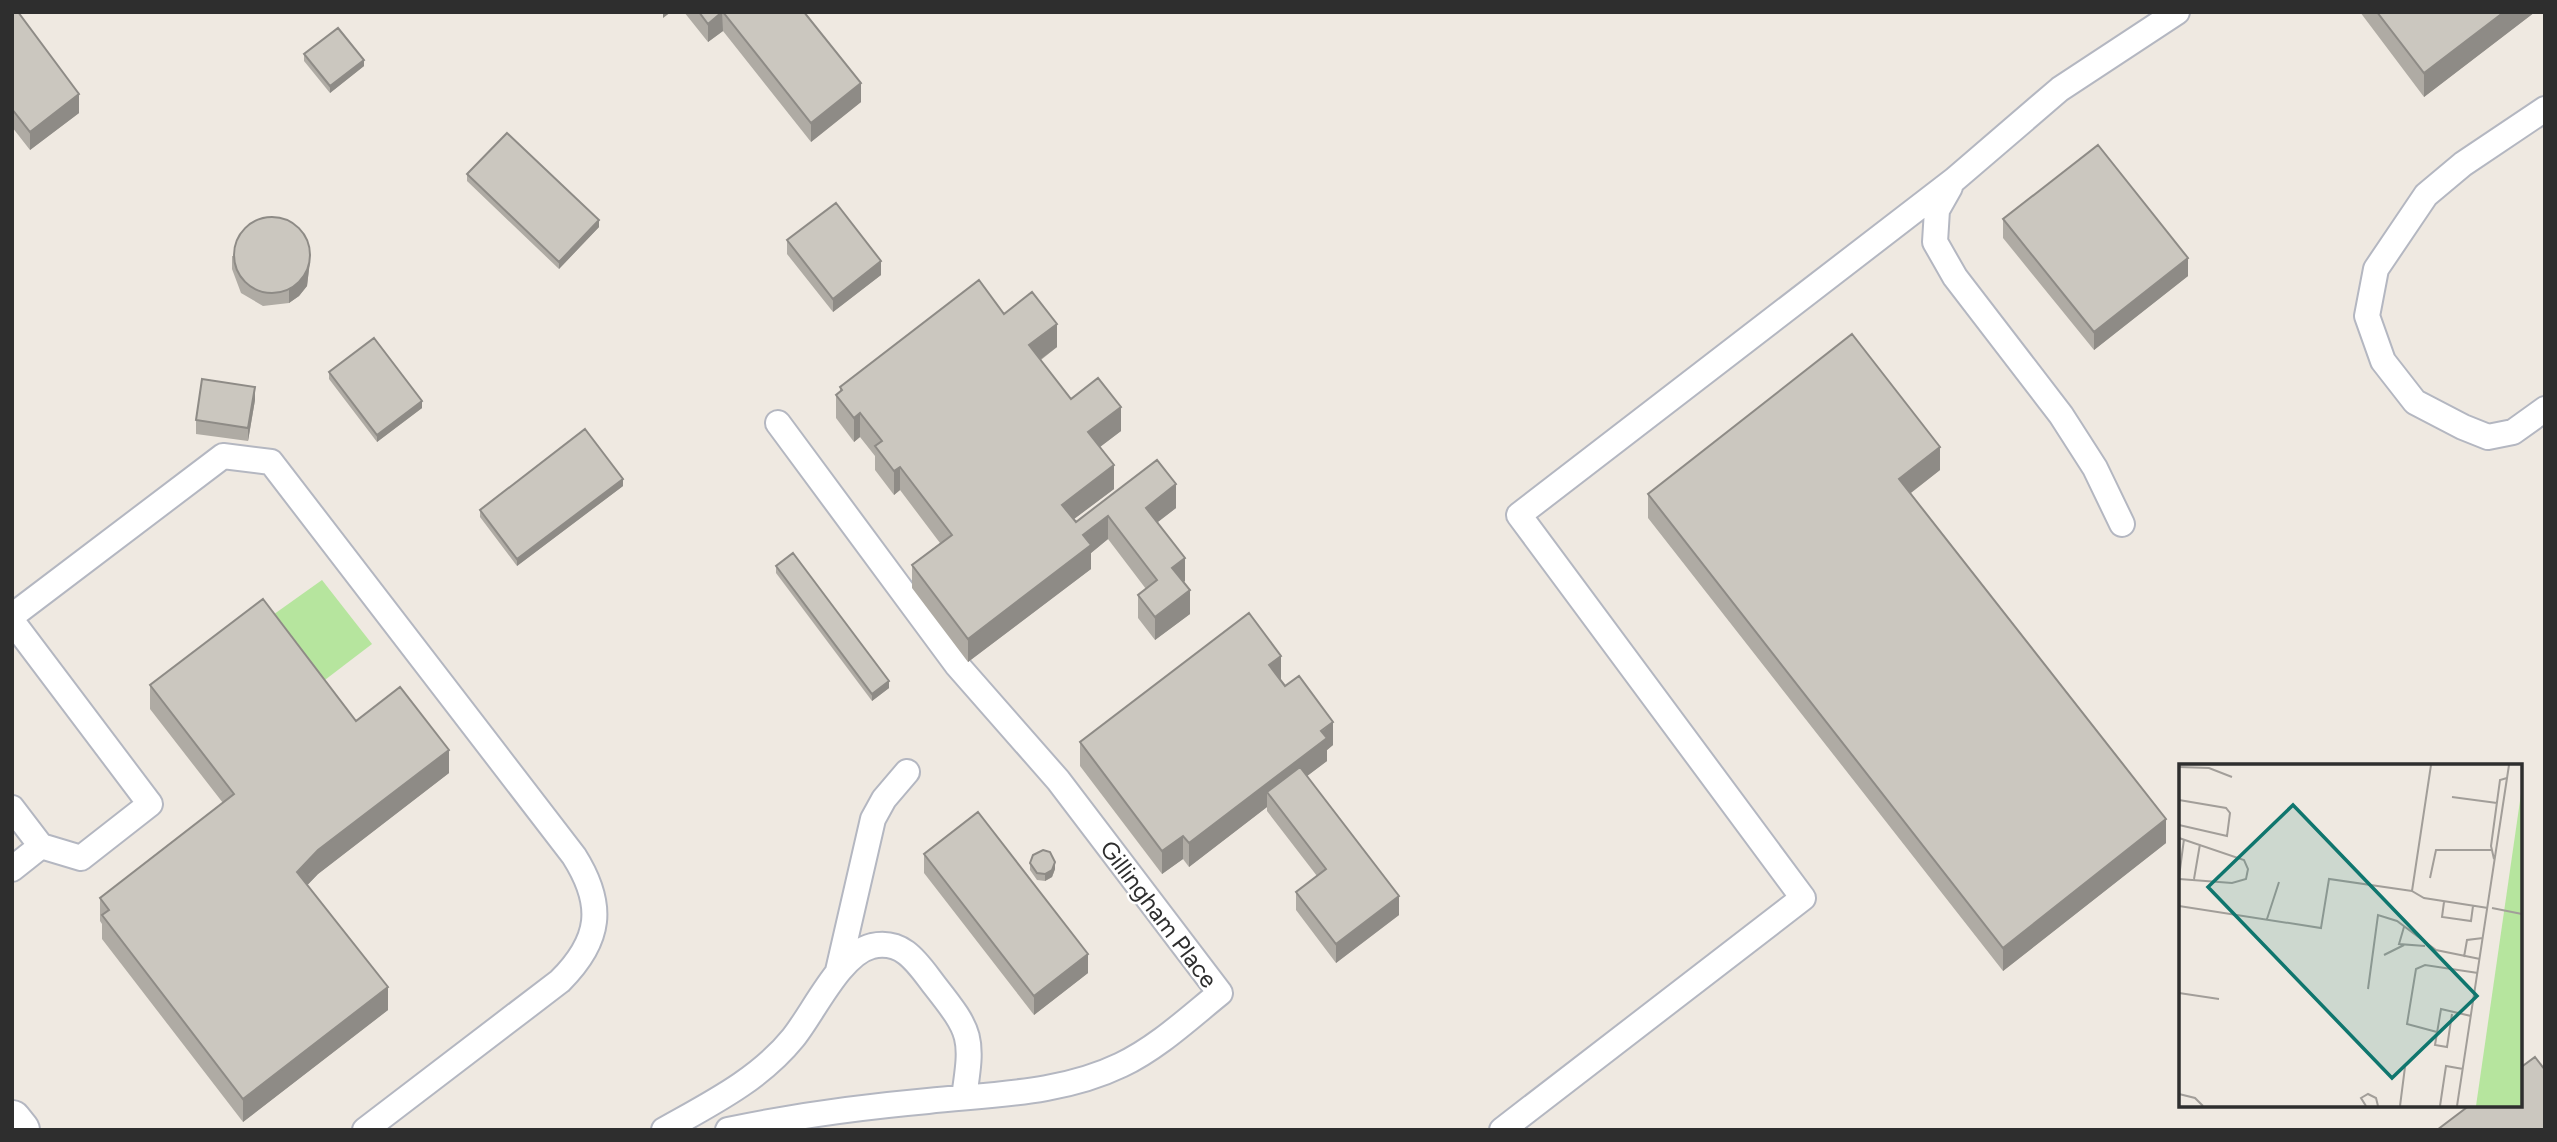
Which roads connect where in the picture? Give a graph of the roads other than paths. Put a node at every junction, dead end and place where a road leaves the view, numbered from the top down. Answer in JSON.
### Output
{"nodes":[{"id":1,"x":2177,"y":12,"type":"edge"},
{"id":2,"x":2545,"y":109,"type":"edge"},
{"id":3,"x":1954,"y":180,"type":"junction"},
{"id":4,"x":2545,"y":409,"type":"edge"},
{"id":5,"x":778,"y":423,"type":"dead end"},
{"id":6,"x":2122,"y":524,"type":"dead end"},
{"id":7,"x":12,"y":618,"type":"edge"},
{"id":8,"x":908,"y":772,"type":"dead end"},
{"id":9,"x":12,"y":808,"type":"edge"},
{"id":10,"x":41,"y":846,"type":"junction"},
{"id":11,"x":12,"y":869,"type":"edge"},
{"id":12,"x":838,"y":975,"type":"junction"},
{"id":13,"x":964,"y":1097,"type":"junction"},
{"id":14,"x":12,"y":1120,"type":"edge"},
{"id":15,"x":20,"y":1130,"type":"edge"},
{"id":16,"x":365,"y":1130,"type":"edge"},
{"id":17,"x":664,"y":1130,"type":"edge"},
{"id":18,"x":728,"y":1130,"type":"edge"},
{"id":19,"x":1502,"y":1130,"type":"edge"}],
"edges":[{"from":1,"to":3,"type":"lane"},
{"from":2,"to":4,"type":"lane"},
{"from":3,"to":6,"type":"lane"},
{"from":3,"to":19,"type":"lane"},
{"from":5,"to":13,"type":"lane","name":"Gillingham Place"},
{"from":7,"to":10,"type":"lane"},
{"from":7,"to":16,"type":"lane"},
{"from":8,"to":12,"type":"lane"},
{"from":9,"to":10,"type":"lane"},
{"from":10,"to":11,"type":"lane"},
{"from":12,"to":13,"type":"lane"},
{"from":12,"to":17,"type":"lane"},
{"from":13,"to":18,"type":"lane","name":"Gillingham Place"},
{"from":14,"to":15,"type":"main road"}]}
